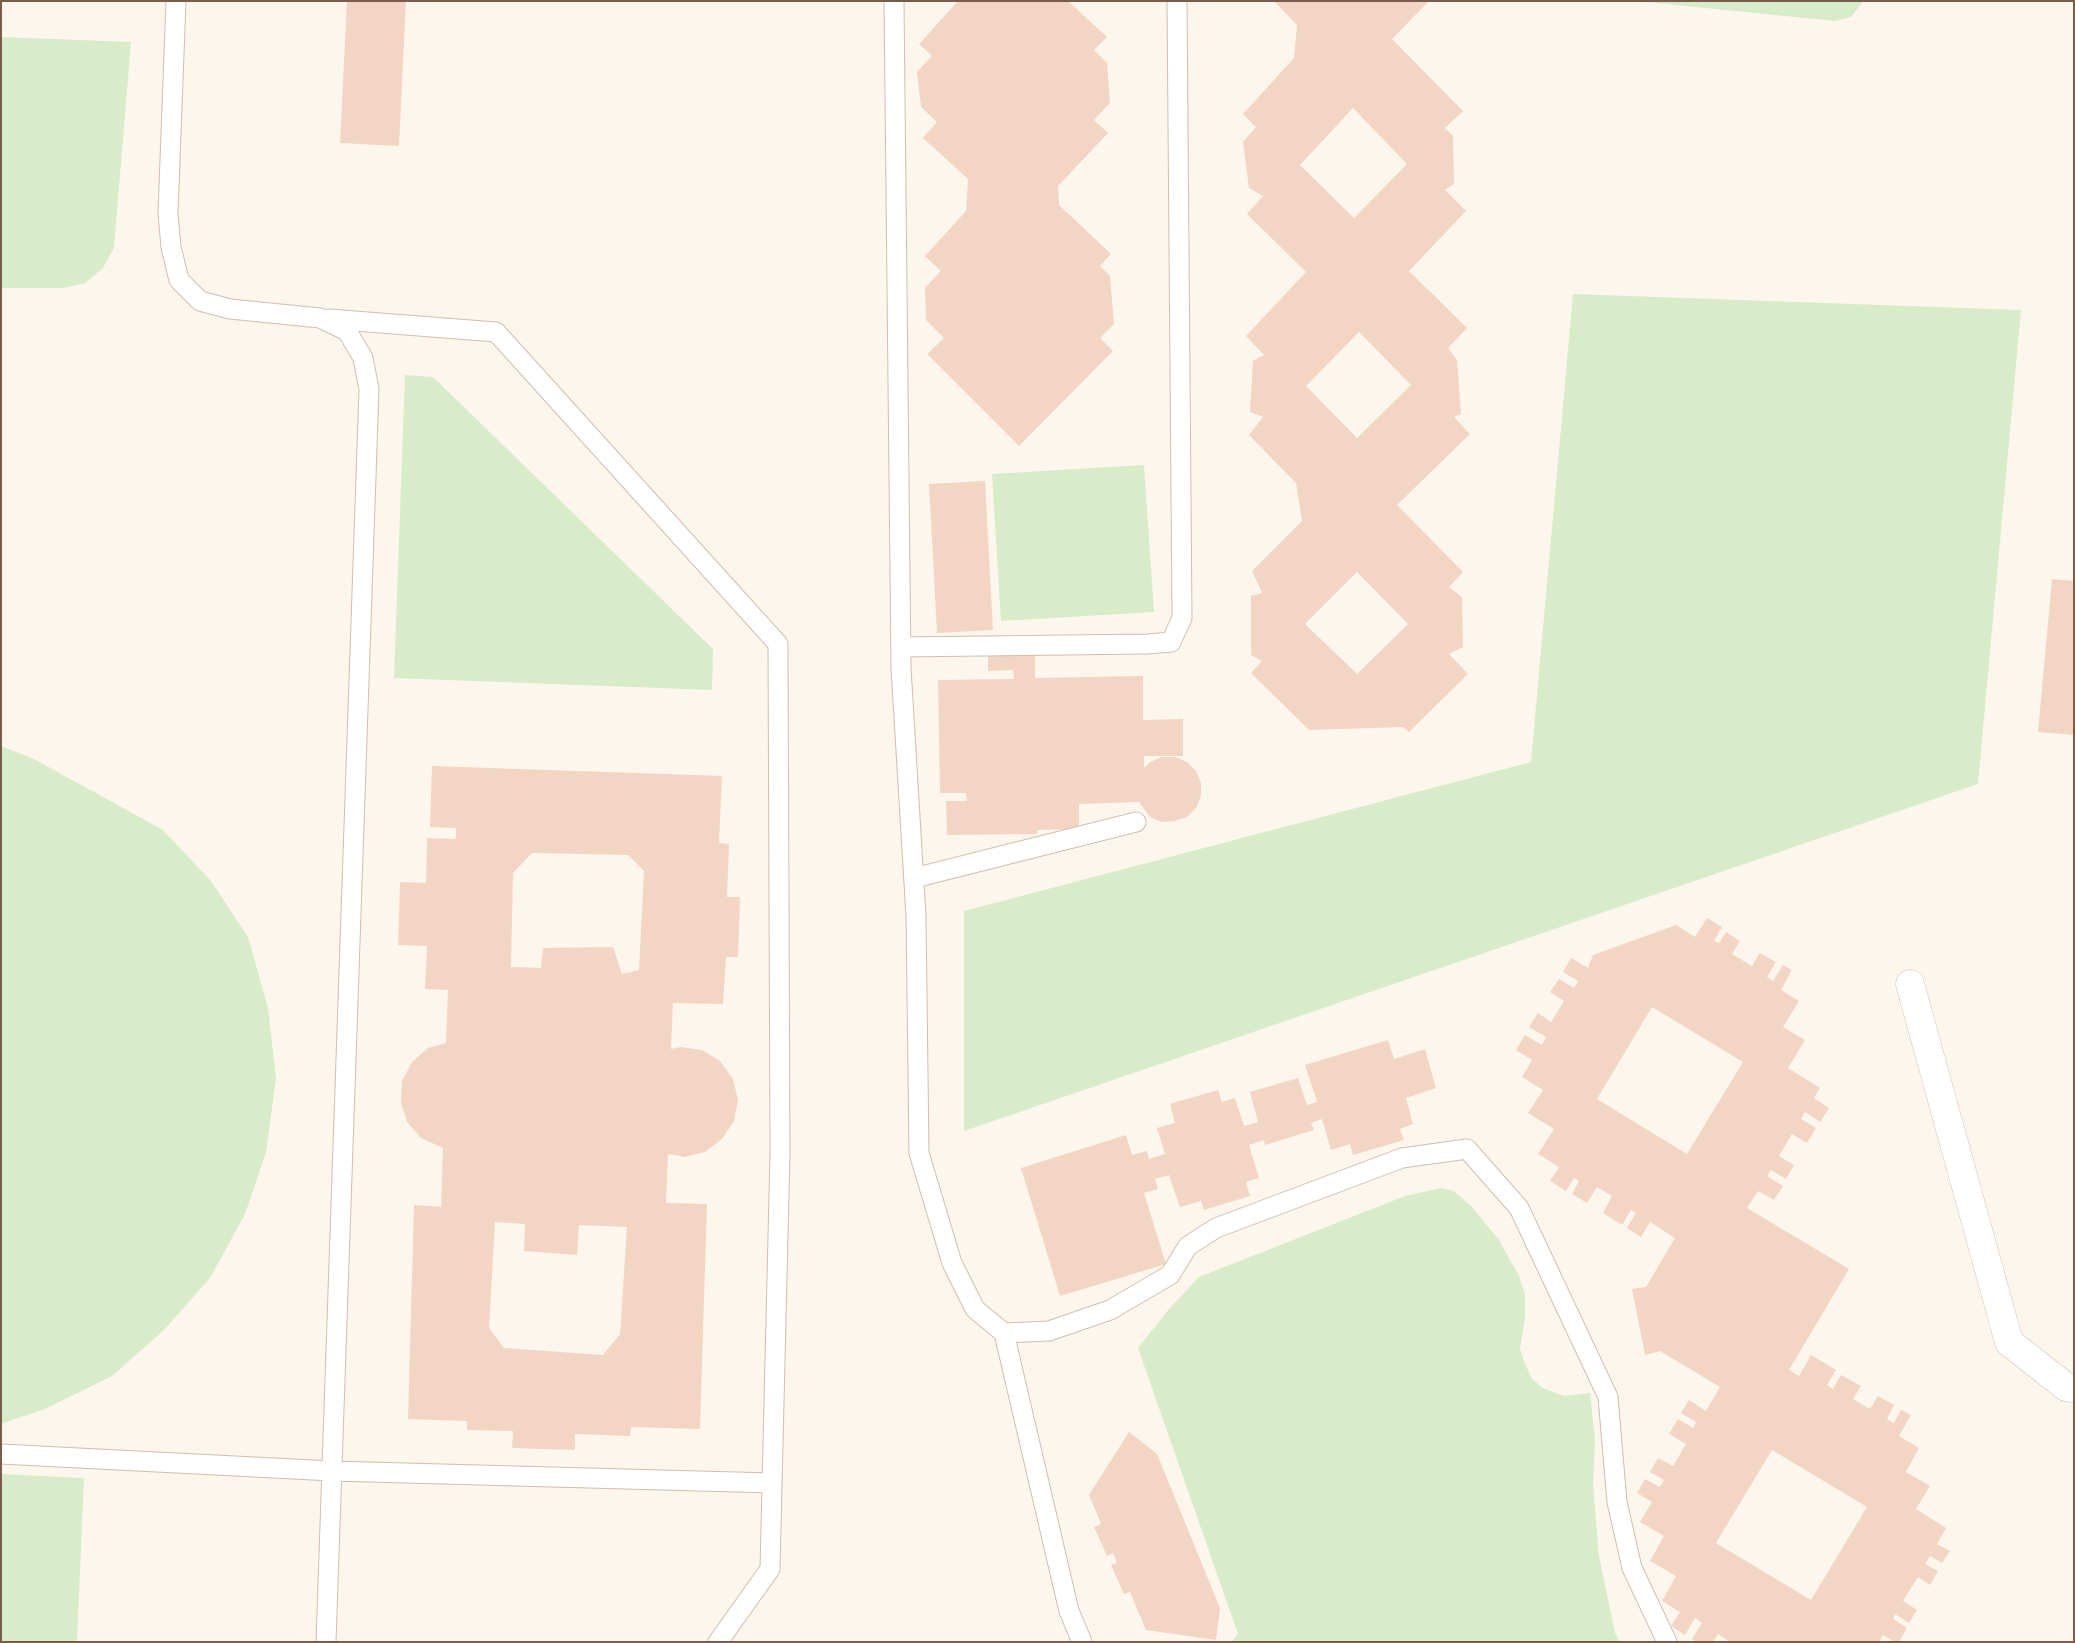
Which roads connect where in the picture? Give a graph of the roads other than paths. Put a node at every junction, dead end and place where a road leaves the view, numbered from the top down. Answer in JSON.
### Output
{"nodes":[{"id":1,"x":176,"y":1,"type":"edge"},
{"id":2,"x":894,"y":1,"type":"edge"},
{"id":3,"x":1177,"y":1,"type":"edge"},
{"id":4,"x":320,"y":318,"type":"junction"},
{"id":5,"x":902,"y":647,"type":"junction"},
{"id":6,"x":1136,"y":822,"type":"dead end"},
{"id":7,"x":914,"y":878,"type":"junction"},
{"id":8,"x":1910,"y":984,"type":"dead end"},
{"id":9,"x":1004,"y":1333,"type":"junction"},
{"id":10,"x":2074,"y":1388,"type":"edge"},
{"id":11,"x":1,"y":1454,"type":"edge"},
{"id":12,"x":332,"y":1470,"type":"junction"},
{"id":13,"x":772,"y":1483,"type":"junction"},
{"id":14,"x":326,"y":1642,"type":"edge"},
{"id":15,"x":718,"y":1642,"type":"edge"},
{"id":16,"x":1082,"y":1642,"type":"edge"},
{"id":17,"x":1667,"y":1642,"type":"edge"}],
"edges":[{"from":1,"to":4,"type":"lane"},
{"from":2,"to":5,"type":"lane"},
{"from":3,"to":5,"type":"lane"},
{"from":4,"to":12,"type":"lane"},
{"from":4,"to":13,"type":"lane"},
{"from":5,"to":7,"type":"lane"},
{"from":6,"to":7,"type":"lane"},
{"from":7,"to":9,"type":"lane"},
{"from":8,"to":10,"type":"street"},
{"from":9,"to":16,"type":"lane"},
{"from":9,"to":17,"type":"lane"},
{"from":11,"to":12,"type":"lane"},
{"from":12,"to":13,"type":"lane"},
{"from":12,"to":14,"type":"lane"},
{"from":13,"to":15,"type":"lane"}]}
